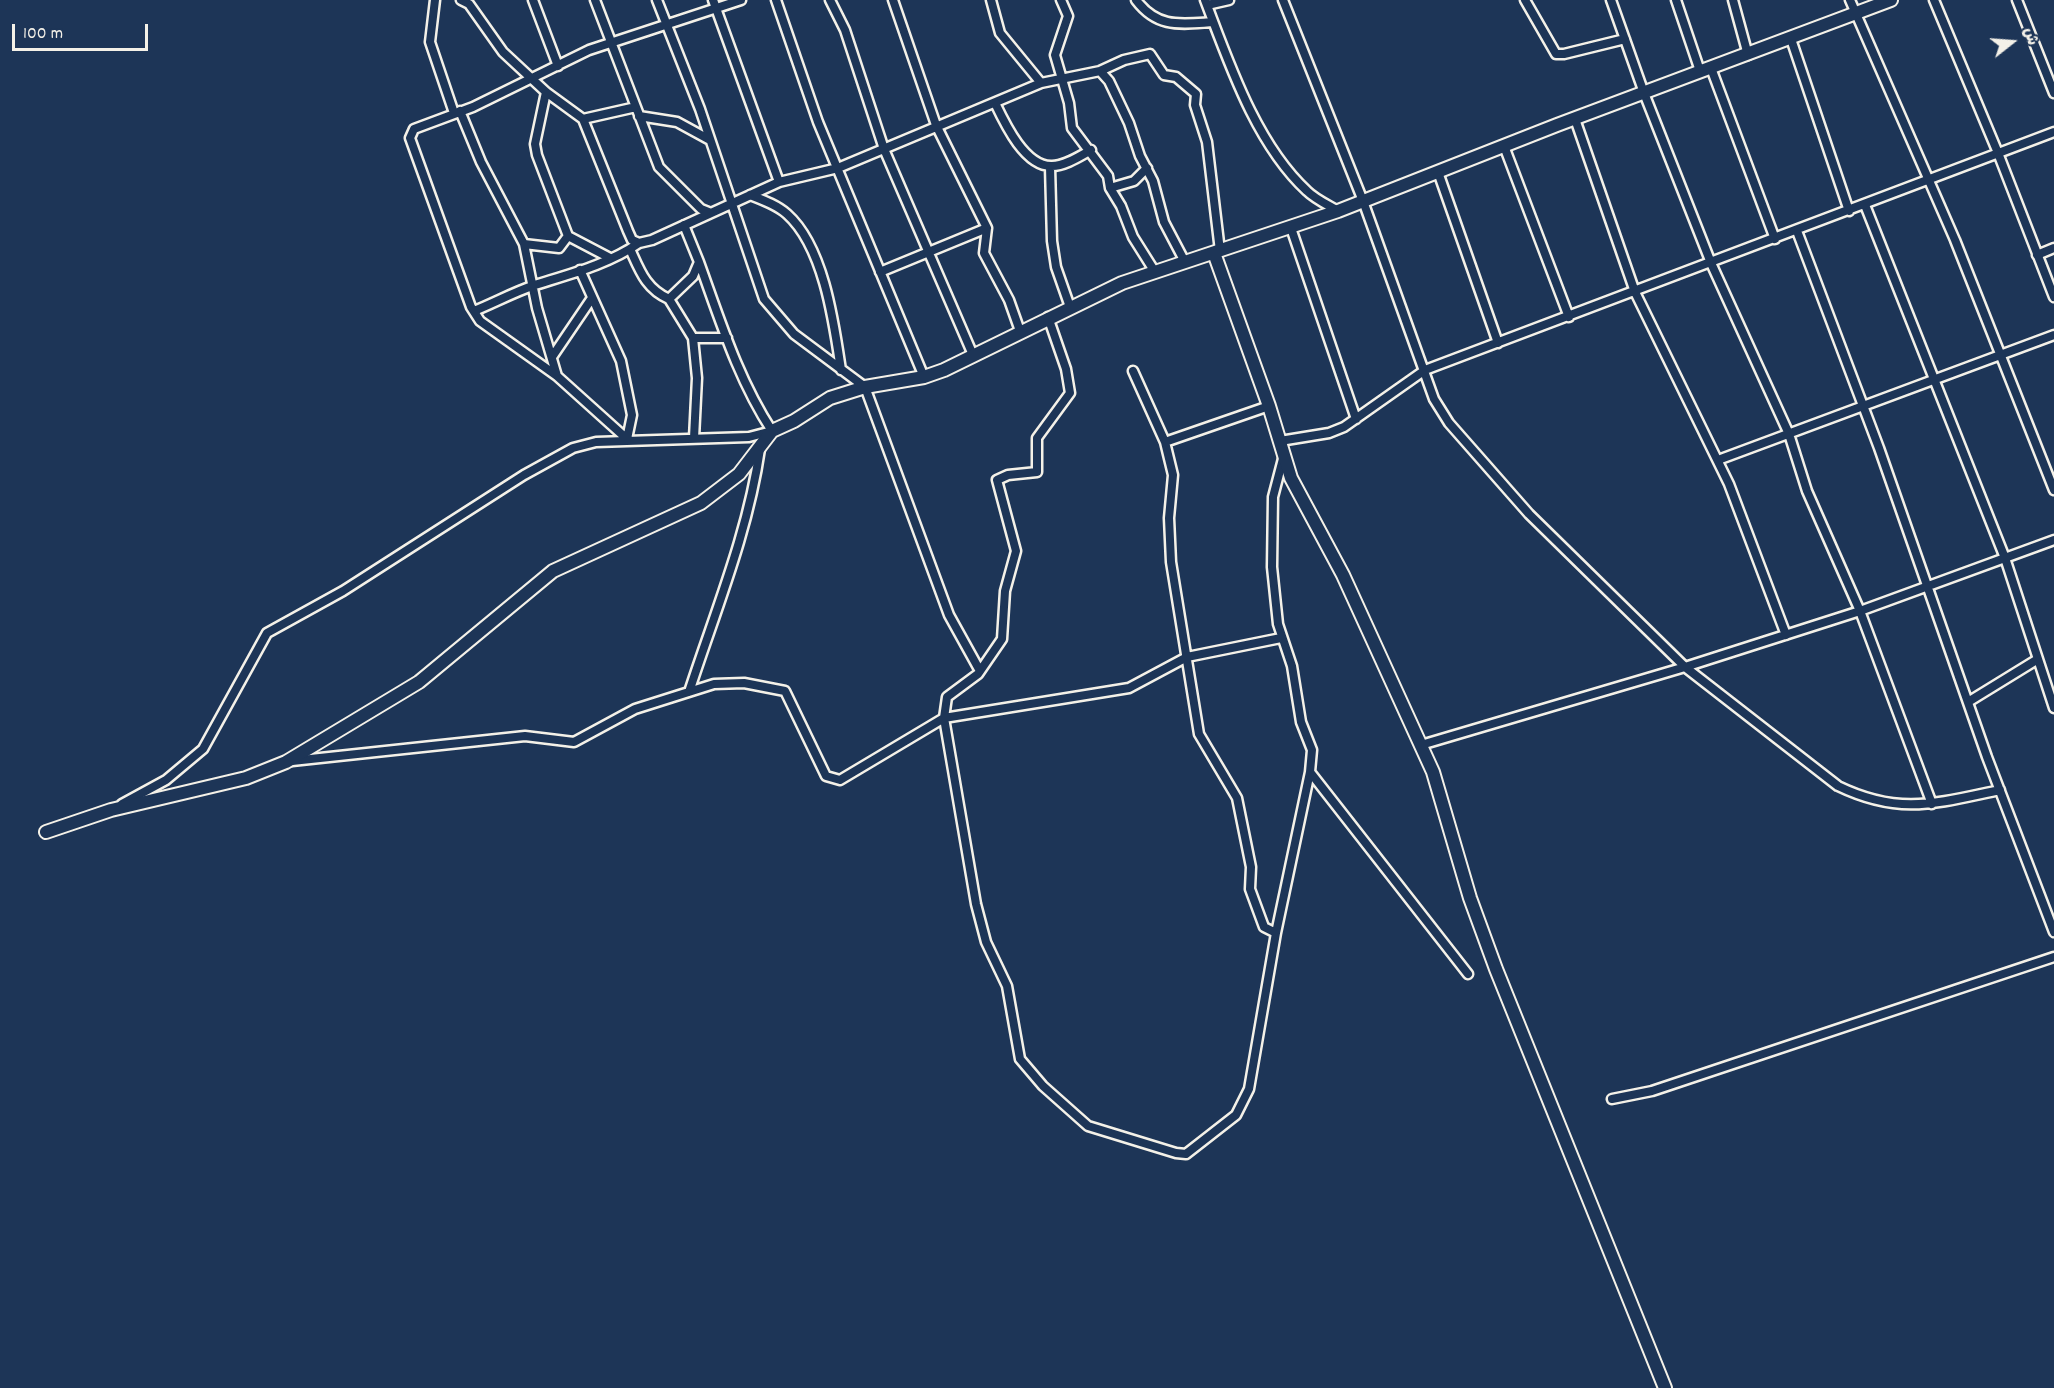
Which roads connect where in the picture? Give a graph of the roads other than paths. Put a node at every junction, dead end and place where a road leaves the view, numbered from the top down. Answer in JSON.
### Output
{"nodes":[{"id":1,"x":435,"y":0,"type":"edge"},
{"id":2,"x":461,"y":0,"type":"edge"},
{"id":3,"x":533,"y":0,"type":"edge"},
{"id":4,"x":595,"y":0,"type":"edge"},
{"id":5,"x":657,"y":0,"type":"edge"},
{"id":6,"x":713,"y":0,"type":"edge"},
{"id":7,"x":741,"y":0,"type":"edge"},
{"id":8,"x":776,"y":0,"type":"edge"},
{"id":9,"x":830,"y":0,"type":"edge"},
{"id":10,"x":893,"y":0,"type":"edge"},
{"id":11,"x":991,"y":0,"type":"edge"},
{"id":12,"x":1062,"y":0,"type":"edge"},
{"id":13,"x":1136,"y":0,"type":"edge"},
{"id":14,"x":1229,"y":0,"type":"edge"},
{"id":15,"x":1283,"y":0,"type":"edge"},
{"id":16,"x":1525,"y":0,"type":"edge"},
{"id":17,"x":1611,"y":0,"type":"edge"},
{"id":18,"x":1676,"y":0,"type":"edge"},
{"id":19,"x":1733,"y":0,"type":"edge"},
{"id":20,"x":1850,"y":0,"type":"edge"},
{"id":21,"x":1891,"y":0,"type":"edge"},
{"id":22,"x":1934,"y":0,"type":"edge"},
{"id":23,"x":2018,"y":0,"type":"edge"},
{"id":24,"x":1206,"y":2,"type":"edge"},
{"id":25,"x":717,"y":9,"type":"junction"},
{"id":26,"x":1855,"y":13,"type":"junction"},
{"id":27,"x":1213,"y":22,"type":"junction"},
{"id":28,"x":668,"y":24,"type":"junction"},
{"id":29,"x":1625,"y":39,"type":"junction"},
{"id":30,"x":1791,"y":39,"type":"junction"},
{"id":31,"x":611,"y":42,"type":"junction"},
{"id":32,"x":1748,"y":55,"type":"junction"},
{"id":33,"x":558,"y":66,"type":"junction"},
{"id":34,"x":1706,"y":69,"type":"junction"},
{"id":35,"x":1100,"y":71,"type":"junction"},
{"id":36,"x":1061,"y":79,"type":"junction"},
{"id":37,"x":533,"y":80,"type":"junction"},
{"id":38,"x":1041,"y":83,"type":"junction"},
{"id":39,"x":546,"y":92,"type":"junction"},
{"id":40,"x":1644,"y":93,"type":"junction"},
{"id":41,"x":2054,"y":93,"type":"edge"},
{"id":42,"x":995,"y":104,"type":"junction"},
{"id":43,"x":457,"y":112,"type":"junction"},
{"id":44,"x":638,"y":112,"type":"junction"},
{"id":45,"x":1575,"y":118,"type":"junction"},
{"id":46,"x":583,"y":119,"type":"junction"},
{"id":47,"x":936,"y":125,"type":"junction"},
{"id":48,"x":2054,"y":132,"type":"edge"},
{"id":49,"x":710,"y":140,"type":"junction"},
{"id":50,"x":1504,"y":146,"type":"junction"},
{"id":51,"x":884,"y":149,"type":"junction"},
{"id":52,"x":1091,"y":150,"type":"junction"},
{"id":53,"x":1998,"y":153,"type":"junction"},
{"id":54,"x":1050,"y":167,"type":"junction"},
{"id":55,"x":838,"y":168,"type":"junction"},
{"id":56,"x":1147,"y":168,"type":"junction"},
{"id":57,"x":1438,"y":172,"type":"junction"},
{"id":58,"x":1928,"y":178,"type":"junction"},
{"id":59,"x":779,"y":183,"type":"junction"},
{"id":60,"x":1110,"y":188,"type":"junction"},
{"id":61,"x":750,"y":195,"type":"junction"},
{"id":62,"x":1364,"y":201,"type":"junction"},
{"id":63,"x":731,"y":204,"type":"junction"},
{"id":64,"x":1865,"y":206,"type":"junction"},
{"id":65,"x":1338,"y":211,"type":"junction"},
{"id":66,"x":1850,"y":211,"type":"junction"},
{"id":67,"x":711,"y":213,"type":"junction"},
{"id":68,"x":684,"y":225,"type":"junction"},
{"id":69,"x":987,"y":228,"type":"junction"},
{"id":70,"x":1291,"y":228,"type":"junction"},
{"id":71,"x":1797,"y":231,"type":"junction"},
{"id":72,"x":568,"y":236,"type":"junction"},
{"id":73,"x":1776,"y":239,"type":"junction"},
{"id":74,"x":639,"y":243,"type":"junction"},
{"id":75,"x":524,"y":244,"type":"junction"},
{"id":76,"x":2054,"y":248,"type":"edge"},
{"id":77,"x":630,"y":249,"type":"junction"},
{"id":78,"x":1217,"y":252,"type":"junction"},
{"id":79,"x":927,"y":253,"type":"junction"},
{"id":80,"x":2037,"y":255,"type":"junction"},
{"id":81,"x":610,"y":258,"type":"junction"},
{"id":82,"x":699,"y":262,"type":"junction"},
{"id":83,"x":1185,"y":262,"type":"junction"},
{"id":84,"x":1711,"y":263,"type":"junction"},
{"id":85,"x":580,"y":270,"type":"junction"},
{"id":86,"x":880,"y":272,"type":"junction"},
{"id":87,"x":1155,"y":272,"type":"junction"},
{"id":88,"x":533,"y":286,"type":"junction"},
{"id":89,"x":1635,"y":292,"type":"junction"},
{"id":90,"x":2054,"y":297,"type":"edge"},
{"id":91,"x":592,"y":298,"type":"junction"},
{"id":92,"x":669,"y":299,"type":"junction"},
{"id":93,"x":1070,"y":306,"type":"junction"},
{"id":94,"x":474,"y":311,"type":"junction"},
{"id":95,"x":1048,"y":317,"type":"junction"},
{"id":96,"x":1569,"y":317,"type":"junction"},
{"id":97,"x":1020,"y":332,"type":"junction"},
{"id":98,"x":2054,"y":335,"type":"edge"},
{"id":99,"x":693,"y":338,"type":"junction"},
{"id":100,"x":727,"y":338,"type":"junction"},
{"id":101,"x":1498,"y":343,"type":"junction"},
{"id":102,"x":2002,"y":354,"type":"junction"},
{"id":103,"x":973,"y":356,"type":"junction"},
{"id":104,"x":552,"y":357,"type":"junction"},
{"id":105,"x":842,"y":370,"type":"junction"},
{"id":106,"x":1425,"y":370,"type":"junction"},
{"id":107,"x":1133,"y":371,"type":"dead end"},
{"id":108,"x":557,"y":376,"type":"junction"},
{"id":109,"x":924,"y":377,"type":"junction"},
{"id":110,"x":1933,"y":380,"type":"junction"},
{"id":111,"x":865,"y":387,"type":"junction"},
{"id":112,"x":1269,"y":406,"type":"junction"},
{"id":113,"x":1863,"y":406,"type":"junction"},
{"id":114,"x":1356,"y":419,"type":"junction"},
{"id":115,"x":772,"y":431,"type":"junction"},
{"id":116,"x":1789,"y":434,"type":"junction"},
{"id":117,"x":694,"y":438,"type":"junction"},
{"id":118,"x":627,"y":439,"type":"junction"},
{"id":119,"x":1280,"y":441,"type":"junction"},
{"id":120,"x":761,"y":442,"type":"junction"},
{"id":121,"x":1165,"y":442,"type":"junction"},
{"id":122,"x":1284,"y":455,"type":"junction"},
{"id":123,"x":1718,"y":460,"type":"junction"},
{"id":124,"x":2054,"y":490,"type":"edge"},
{"id":125,"x":2054,"y":540,"type":"edge"},
{"id":126,"x":2005,"y":558,"type":"junction"},
{"id":127,"x":1928,"y":587,"type":"junction"},
{"id":128,"x":1860,"y":611,"type":"junction"},
{"id":129,"x":1786,"y":635,"type":"junction"},
{"id":130,"x":1281,"y":638,"type":"junction"},
{"id":131,"x":1187,"y":657,"type":"junction"},
{"id":132,"x":2038,"y":659,"type":"junction"},
{"id":133,"x":1685,"y":667,"type":"junction"},
{"id":134,"x":981,"y":670,"type":"junction"},
{"id":135,"x":689,"y":692,"type":"junction"},
{"id":136,"x":1968,"y":702,"type":"junction"},
{"id":137,"x":2054,"y":708,"type":"edge"},
{"id":138,"x":944,"y":718,"type":"junction"},
{"id":139,"x":1421,"y":745,"type":"junction"},
{"id":140,"x":286,"y":762,"type":"junction"},
{"id":141,"x":1310,"y":772,"type":"junction"},
{"id":142,"x":2000,"y":790,"type":"junction"},
{"id":143,"x":1932,"y":804,"type":"junction"},
{"id":144,"x":111,"y":810,"type":"junction"},
{"id":145,"x":46,"y":832,"type":"dead end"},
{"id":146,"x":2054,"y":932,"type":"edge"},
{"id":147,"x":1276,"y":933,"type":"junction"},
{"id":148,"x":2054,"y":957,"type":"edge"},
{"id":149,"x":1468,"y":974,"type":"dead end"},
{"id":150,"x":1612,"y":1099,"type":"dead end"},
{"id":151,"x":1665,"y":1388,"type":"edge"}],
"edges":[{"from":1,"to":43,"type":"street"},
{"from":2,"to":37,"type":"street"},
{"from":3,"to":33,"type":"street"},
{"from":4,"to":31,"type":"street"},
{"from":5,"to":28,"type":"street"},
{"from":6,"to":25,"type":"street"},
{"from":7,"to":25,"type":"street"},
{"from":8,"to":55,"type":"street"},
{"from":9,"to":51,"type":"street"},
{"from":10,"to":47,"type":"street"},
{"from":11,"to":38,"type":"street"},
{"from":12,"to":36,"type":"street"},
{"from":13,"to":27,"type":"street"},
{"from":14,"to":24,"type":"street"},
{"from":15,"to":62,"type":"street"},
{"from":16,"to":29,"type":"street"},
{"from":17,"to":29,"type":"street"},
{"from":18,"to":34,"type":"street"},
{"from":19,"to":32,"type":"street"},
{"from":20,"to":26,"type":"street"},
{"from":21,"to":26,"type":"main road"},
{"from":22,"to":53,"type":"street"},
{"from":23,"to":41,"type":"street"},
{"from":24,"to":27,"type":"street"},
{"from":25,"to":28,"type":"street"},
{"from":25,"to":59,"type":"street"},
{"from":26,"to":30,"type":"main road"},
{"from":26,"to":58,"type":"street"},
{"from":27,"to":65,"type":"street"},
{"from":28,"to":31,"type":"street"},
{"from":28,"to":49,"type":"street"},
{"from":29,"to":40,"type":"street"},
{"from":30,"to":32,"type":"main road"},
{"from":30,"to":66,"type":"street"},
{"from":31,"to":33,"type":"street"},
{"from":31,"to":44,"type":"street"},
{"from":32,"to":34,"type":"main road"},
{"from":33,"to":37,"type":"street"},
{"from":34,"to":40,"type":"main road"},
{"from":34,"to":73,"type":"street"},
{"from":35,"to":36,"type":"street"},
{"from":35,"to":56,"type":"street"},
{"from":35,"to":78,"type":"street"},
{"from":36,"to":38,"type":"street"},
{"from":36,"to":52,"type":"street"},
{"from":37,"to":39,"type":"street"},
{"from":37,"to":43,"type":"street"},
{"from":38,"to":42,"type":"street"},
{"from":39,"to":46,"type":"street"},
{"from":39,"to":72,"type":"street"},
{"from":40,"to":45,"type":"main road"},
{"from":40,"to":84,"type":"street"},
{"from":42,"to":47,"type":"street"},
{"from":42,"to":54,"type":"street"},
{"from":43,"to":75,"type":"street"},
{"from":43,"to":94,"type":"street"},
{"from":44,"to":46,"type":"street"},
{"from":44,"to":49,"type":"street"},
{"from":44,"to":67,"type":"street"},
{"from":45,"to":50,"type":"main road"},
{"from":45,"to":89,"type":"street"},
{"from":46,"to":74,"type":"street"},
{"from":47,"to":51,"type":"street"},
{"from":47,"to":69,"type":"street"},
{"from":48,"to":53,"type":"street"},
{"from":49,"to":63,"type":"street"},
{"from":50,"to":57,"type":"main road"},
{"from":50,"to":96,"type":"street"},
{"from":51,"to":55,"type":"street"},
{"from":51,"to":79,"type":"street"},
{"from":52,"to":54,"type":"street"},
{"from":52,"to":60,"type":"street"},
{"from":53,"to":58,"type":"street"},
{"from":53,"to":80,"type":"street"},
{"from":54,"to":93,"type":"street"},
{"from":55,"to":59,"type":"street"},
{"from":55,"to":86,"type":"street"},
{"from":56,"to":60,"type":"street"},
{"from":56,"to":83,"type":"street"},
{"from":57,"to":62,"type":"main road"},
{"from":57,"to":101,"type":"street"},
{"from":58,"to":64,"type":"street"},
{"from":58,"to":102,"type":"street"},
{"from":59,"to":61,"type":"street"},
{"from":60,"to":87,"type":"street"},
{"from":61,"to":63,"type":"street"},
{"from":61,"to":105,"type":"street"},
{"from":62,"to":65,"type":"main road"},
{"from":62,"to":106,"type":"street"},
{"from":63,"to":67,"type":"street"},
{"from":63,"to":105,"type":"street"},
{"from":64,"to":66,"type":"street"},
{"from":64,"to":110,"type":"street"},
{"from":65,"to":70,"type":"main road"},
{"from":66,"to":71,"type":"street"},
{"from":67,"to":68,"type":"street"},
{"from":68,"to":74,"type":"street"},
{"from":68,"to":82,"type":"street"},
{"from":69,"to":79,"type":"street"},
{"from":69,"to":97,"type":"street"},
{"from":70,"to":78,"type":"main road"},
{"from":70,"to":114,"type":"street"},
{"from":71,"to":73,"type":"street"},
{"from":71,"to":113,"type":"street"},
{"from":72,"to":75,"type":"street"},
{"from":72,"to":81,"type":"street"},
{"from":73,"to":84,"type":"street"},
{"from":74,"to":77,"type":"street"},
{"from":75,"to":88,"type":"street"},
{"from":76,"to":80,"type":"street"},
{"from":77,"to":81,"type":"street"},
{"from":77,"to":92,"type":"street"},
{"from":78,"to":83,"type":"main road"},
{"from":78,"to":112,"type":"main road"},
{"from":79,"to":86,"type":"street"},
{"from":79,"to":103,"type":"street"},
{"from":80,"to":90,"type":"street"},
{"from":81,"to":85,"type":"street"},
{"from":82,"to":92,"type":"street"},
{"from":82,"to":100,"type":"street"},
{"from":83,"to":87,"type":"main road"},
{"from":84,"to":89,"type":"street"},
{"from":84,"to":116,"type":"street"},
{"from":85,"to":88,"type":"street"},
{"from":85,"to":91,"type":"street"},
{"from":86,"to":109,"type":"street"},
{"from":87,"to":93,"type":"main road"},
{"from":88,"to":94,"type":"street"},
{"from":88,"to":104,"type":"street"},
{"from":89,"to":96,"type":"street"},
{"from":89,"to":123,"type":"street"},
{"from":91,"to":104,"type":"street"},
{"from":91,"to":118,"type":"street"},
{"from":92,"to":99,"type":"street"},
{"from":93,"to":95,"type":"main road"},
{"from":94,"to":108,"type":"street"},
{"from":95,"to":97,"type":"main road"},
{"from":95,"to":134,"type":"street"},
{"from":96,"to":101,"type":"street"},
{"from":97,"to":103,"type":"main road"},
{"from":98,"to":102,"type":"street"},
{"from":99,"to":100,"type":"street"},
{"from":99,"to":117,"type":"street"},
{"from":100,"to":115,"type":"street"},
{"from":101,"to":106,"type":"street"},
{"from":102,"to":110,"type":"street"},
{"from":102,"to":124,"type":"street"},
{"from":103,"to":109,"type":"main road"},
{"from":104,"to":108,"type":"street"},
{"from":105,"to":111,"type":"street"},
{"from":106,"to":114,"type":"street"},
{"from":106,"to":133,"type":"street"},
{"from":107,"to":121,"type":"street"},
{"from":108,"to":118,"type":"street"},
{"from":109,"to":111,"type":"main road"},
{"from":110,"to":113,"type":"street"},
{"from":110,"to":126,"type":"street"},
{"from":111,"to":115,"type":"main road"},
{"from":111,"to":134,"type":"street"},
{"from":112,"to":119,"type":"main road"},
{"from":112,"to":121,"type":"street"},
{"from":113,"to":116,"type":"street"},
{"from":113,"to":127,"type":"street"},
{"from":114,"to":119,"type":"street"},
{"from":115,"to":117,"type":"street"},
{"from":115,"to":120,"type":"main road"},
{"from":116,"to":123,"type":"street"},
{"from":116,"to":128,"type":"street"},
{"from":117,"to":118,"type":"street"},
{"from":118,"to":144,"type":"street"},
{"from":119,"to":122,"type":"main road"},
{"from":120,"to":135,"type":"street"},
{"from":120,"to":140,"type":"main road"},
{"from":121,"to":131,"type":"street"},
{"from":122,"to":130,"type":"street"},
{"from":122,"to":139,"type":"main road"},
{"from":123,"to":129,"type":"street"},
{"from":125,"to":126,"type":"street"},
{"from":126,"to":127,"type":"street"},
{"from":126,"to":132,"type":"street"},
{"from":127,"to":128,"type":"street"},
{"from":127,"to":136,"type":"street"},
{"from":128,"to":129,"type":"street"},
{"from":128,"to":143,"type":"street"},
{"from":129,"to":133,"type":"street"},
{"from":130,"to":131,"type":"street"},
{"from":130,"to":141,"type":"street"},
{"from":131,"to":138,"type":"street"},
{"from":131,"to":147,"type":"street"},
{"from":132,"to":136,"type":"street"},
{"from":132,"to":137,"type":"street"},
{"from":133,"to":139,"type":"street"},
{"from":133,"to":143,"type":"street"},
{"from":134,"to":138,"type":"street"},
{"from":135,"to":138,"type":"street"},
{"from":135,"to":140,"type":"street"},
{"from":136,"to":142,"type":"street"},
{"from":138,"to":147,"type":"street"},
{"from":139,"to":151,"type":"main road"},
{"from":140,"to":144,"type":"main road"},
{"from":141,"to":147,"type":"street"},
{"from":141,"to":149,"type":"street"},
{"from":142,"to":143,"type":"street"},
{"from":142,"to":146,"type":"street"},
{"from":144,"to":145,"type":"main road"},
{"from":148,"to":150,"type":"street"}]}
